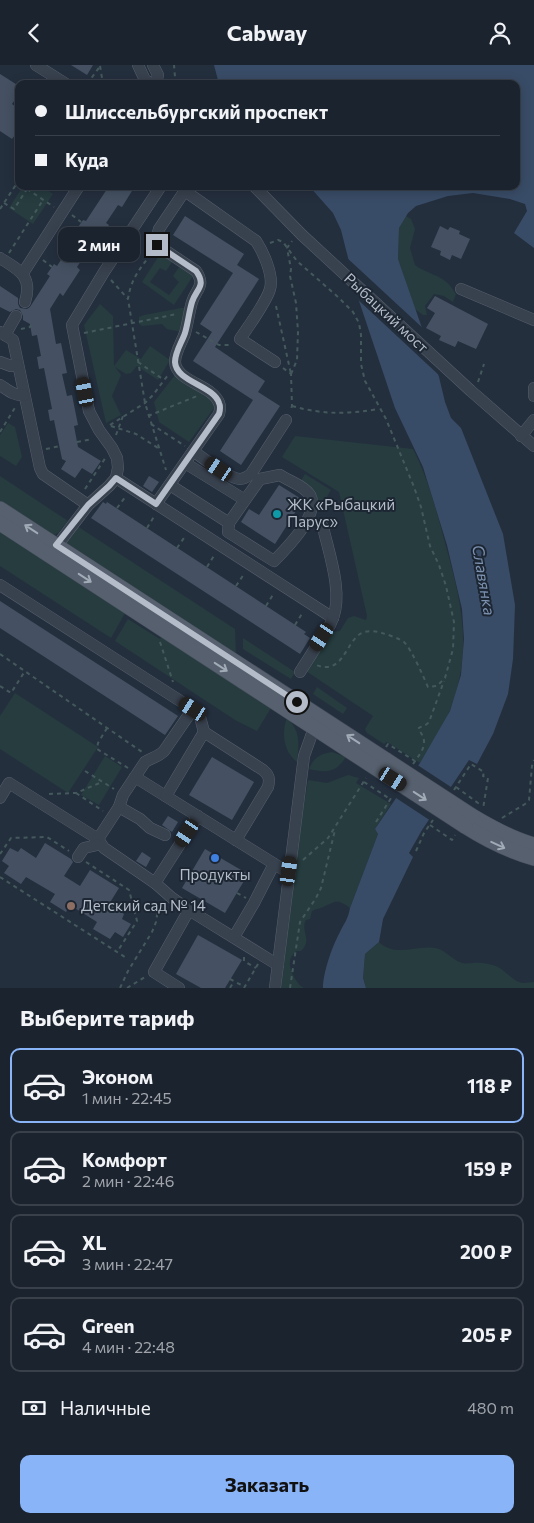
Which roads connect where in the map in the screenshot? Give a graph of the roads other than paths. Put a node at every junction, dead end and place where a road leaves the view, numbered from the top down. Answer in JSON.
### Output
{"nodes":[{"id":1,"x":36,"y":65,"type":"edge"},
{"id":2,"x":138,"y":65,"type":"edge"},
{"id":3,"x":153,"y":65,"type":"edge"},
{"id":4,"x":60,"y":80,"type":"edge"},
{"id":5,"x":145,"y":80,"type":"edge"},
{"id":6,"x":157,"y":80,"type":"edge"},
{"id":7,"x":76,"y":190,"type":"edge"},
{"id":8,"x":158,"y":190,"type":"edge"},
{"id":9,"x":185,"y":190,"type":"edge"},
{"id":10,"x":187,"y":190,"type":"edge"},
{"id":11,"x":257,"y":190,"type":"edge"},
{"id":12,"x":2,"y":259,"type":"edge"},
{"id":13,"x":23,"y":273,"type":"junction"},
{"id":14,"x":461,"y":289,"type":"dead end"},
{"id":15,"x":25,"y":302,"type":"dead end"},
{"id":16,"x":16,"y":316,"type":"dead end"},
{"id":17,"x":534,"y":320,"type":"edge"},
{"id":18,"x":2,"y":333,"type":"edge"},
{"id":19,"x":0,"y":362,"type":"edge"},
{"id":20,"x":275,"y":362,"type":"road end"},
{"id":21,"x":17,"y":365,"type":"junction"},
{"id":22,"x":0,"y":385,"type":"edge"},
{"id":23,"x":534,"y":388,"type":"edge"},
{"id":24,"x":24,"y":395,"type":"junction"},
{"id":25,"x":534,"y":396,"type":"edge"},
{"id":26,"x":286,"y":420,"type":"road end"},
{"id":27,"x":534,"y":420,"type":"edge"},
{"id":28,"x":521,"y":436,"type":"junction"},
{"id":29,"x":534,"y":447,"type":"edge"},
{"id":30,"x":193,"y":451,"type":"junction"},
{"id":31,"x":185,"y":463,"type":"junction"},
{"id":32,"x":116,"y":478,"type":"junction"},
{"id":33,"x":170,"y":485,"type":"junction"},
{"id":34,"x":245,"y":500,"type":"junction"},
{"id":35,"x":83,"y":502,"type":"junction"},
{"id":36,"x":158,"y":505,"type":"junction"},
{"id":37,"x":0,"y":509,"type":"edge"},
{"id":38,"x":0,"y":523,"type":"edge"},
{"id":39,"x":229,"y":523,"type":"junction"},
{"id":40,"x":323,"y":527,"type":"dead end"},
{"id":41,"x":53,"y":551,"type":"junction"},
{"id":42,"x":274,"y":561,"type":"junction"},
{"id":43,"x":263,"y":573,"type":"junction"},
{"id":44,"x":0,"y":585,"type":"edge"},
{"id":45,"x":333,"y":618,"type":"junction"},
{"id":46,"x":300,"y":672,"type":"dead end"},
{"id":47,"x":193,"y":709,"type":"junction"},
{"id":48,"x":318,"y":723,"type":"junction"},
{"id":49,"x":204,"y":733,"type":"junction"},
{"id":50,"x":136,"y":776,"type":"junction"},
{"id":51,"x":4,"y":781,"type":"edge"},
{"id":52,"x":166,"y":796,"type":"junction"},
{"id":53,"x":0,"y":797,"type":"edge"},
{"id":54,"x":119,"y":807,"type":"junction"},
{"id":55,"x":198,"y":816,"type":"junction"},
{"id":56,"x":467,"y":821,"type":"junction"},
{"id":57,"x":164,"y":835,"type":"dead end"},
{"id":58,"x":236,"y":840,"type":"junction"},
{"id":59,"x":98,"y":842,"type":"junction"},
{"id":60,"x":534,"y":845,"type":"edge"},
{"id":61,"x":78,"y":857,"type":"road end"},
{"id":62,"x":534,"y":858,"type":"edge"},
{"id":63,"x":274,"y":864,"type":"junction"},
{"id":64,"x":289,"y":871,"type":"junction"},
{"id":65,"x":159,"y":886,"type":"junction"},
{"id":66,"x":189,"y":910,"type":"junction"},
{"id":67,"x":234,"y":937,"type":"junction"},
{"id":68,"x":278,"y":965,"type":"junction"},
{"id":69,"x":179,"y":988,"type":"edge"},
{"id":70,"x":275,"y":988,"type":"edge"}],
"edges":[{"from":1,"to":4,"type":"street"},
{"from":2,"to":5,"type":"street"},
{"from":3,"to":6,"type":"street"},
{"from":7,"to":13,"type":"street"},
{"from":8,"to":32,"type":"street"},
{"from":9,"to":30,"type":"street"},
{"from":10,"to":20,"type":"street"},
{"from":11,"to":28,"type":"street","name":"Рыбацкий мост"},
{"from":12,"to":13,"type":"street"},
{"from":13,"to":15,"type":"street"},
{"from":14,"to":17,"type":"street"},
{"from":16,"to":18,"type":"street"},
{"from":18,"to":21,"type":"street"},
{"from":19,"to":21,"type":"street"},
{"from":21,"to":24,"type":"street"},
{"from":22,"to":24,"type":"street"},
{"from":23,"to":25,"type":"street"},
{"from":24,"to":35,"type":"street"},
{"from":26,"to":30,"type":"street"},
{"from":27,"to":28,"type":"street"},
{"from":28,"to":29,"type":"street","name":"Рыбацкий мост"},
{"from":30,"to":31,"type":"street"},
{"from":31,"to":33,"type":"street"},
{"from":31,"to":34,"type":"street"},
{"from":32,"to":35,"type":"street"},
{"from":32,"to":36,"type":"street"},
{"from":33,"to":36,"type":"street"},
{"from":33,"to":39,"type":"street"},
{"from":34,"to":39,"type":"street"},
{"from":34,"to":42,"type":"street"},
{"from":35,"to":41,"type":"street"},
{"from":36,"to":43,"type":"street"},
{"from":41,"to":37,"type":"main road","one_way":true},
{"from":38,"to":41,"type":"main road"},
{"from":39,"to":42,"type":"street"},
{"from":40,"to":45,"type":"street"},
{"from":41,"to":48,"type":"main road"},
{"from":42,"to":43,"type":"street"},
{"from":43,"to":45,"type":"street"},
{"from":44,"to":47,"type":"street"},
{"from":45,"to":46,"type":"street"},
{"from":47,"to":49,"type":"street"},
{"from":47,"to":50,"type":"street"},
{"from":48,"to":56,"type":"main road","bridge":true},
{"from":48,"to":64,"type":"street"},
{"from":49,"to":52,"type":"street"},
{"from":49,"to":58,"type":"street"},
{"from":50,"to":52,"type":"street"},
{"from":50,"to":54,"type":"street"},
{"from":51,"to":53,"type":"street"},
{"from":51,"to":59,"type":"street"},
{"from":52,"to":55,"type":"street"},
{"from":54,"to":57,"type":"street"},
{"from":54,"to":59,"type":"street"},
{"from":55,"to":58,"type":"street"},
{"from":55,"to":65,"type":"street"},
{"from":56,"to":60,"type":"main road"},
{"from":56,"to":62,"type":"main road","one_way":true},
{"from":58,"to":63,"type":"street"},
{"from":59,"to":61,"type":"street"},
{"from":59,"to":65,"type":"street"},
{"from":63,"to":64,"type":"street"},
{"from":63,"to":67,"type":"street"},
{"from":64,"to":68,"type":"street"},
{"from":65,"to":66,"type":"street"},
{"from":66,"to":67,"type":"street"},
{"from":66,"to":69,"type":"street"},
{"from":67,"to":68,"type":"street"},
{"from":68,"to":70,"type":"street"}]}
